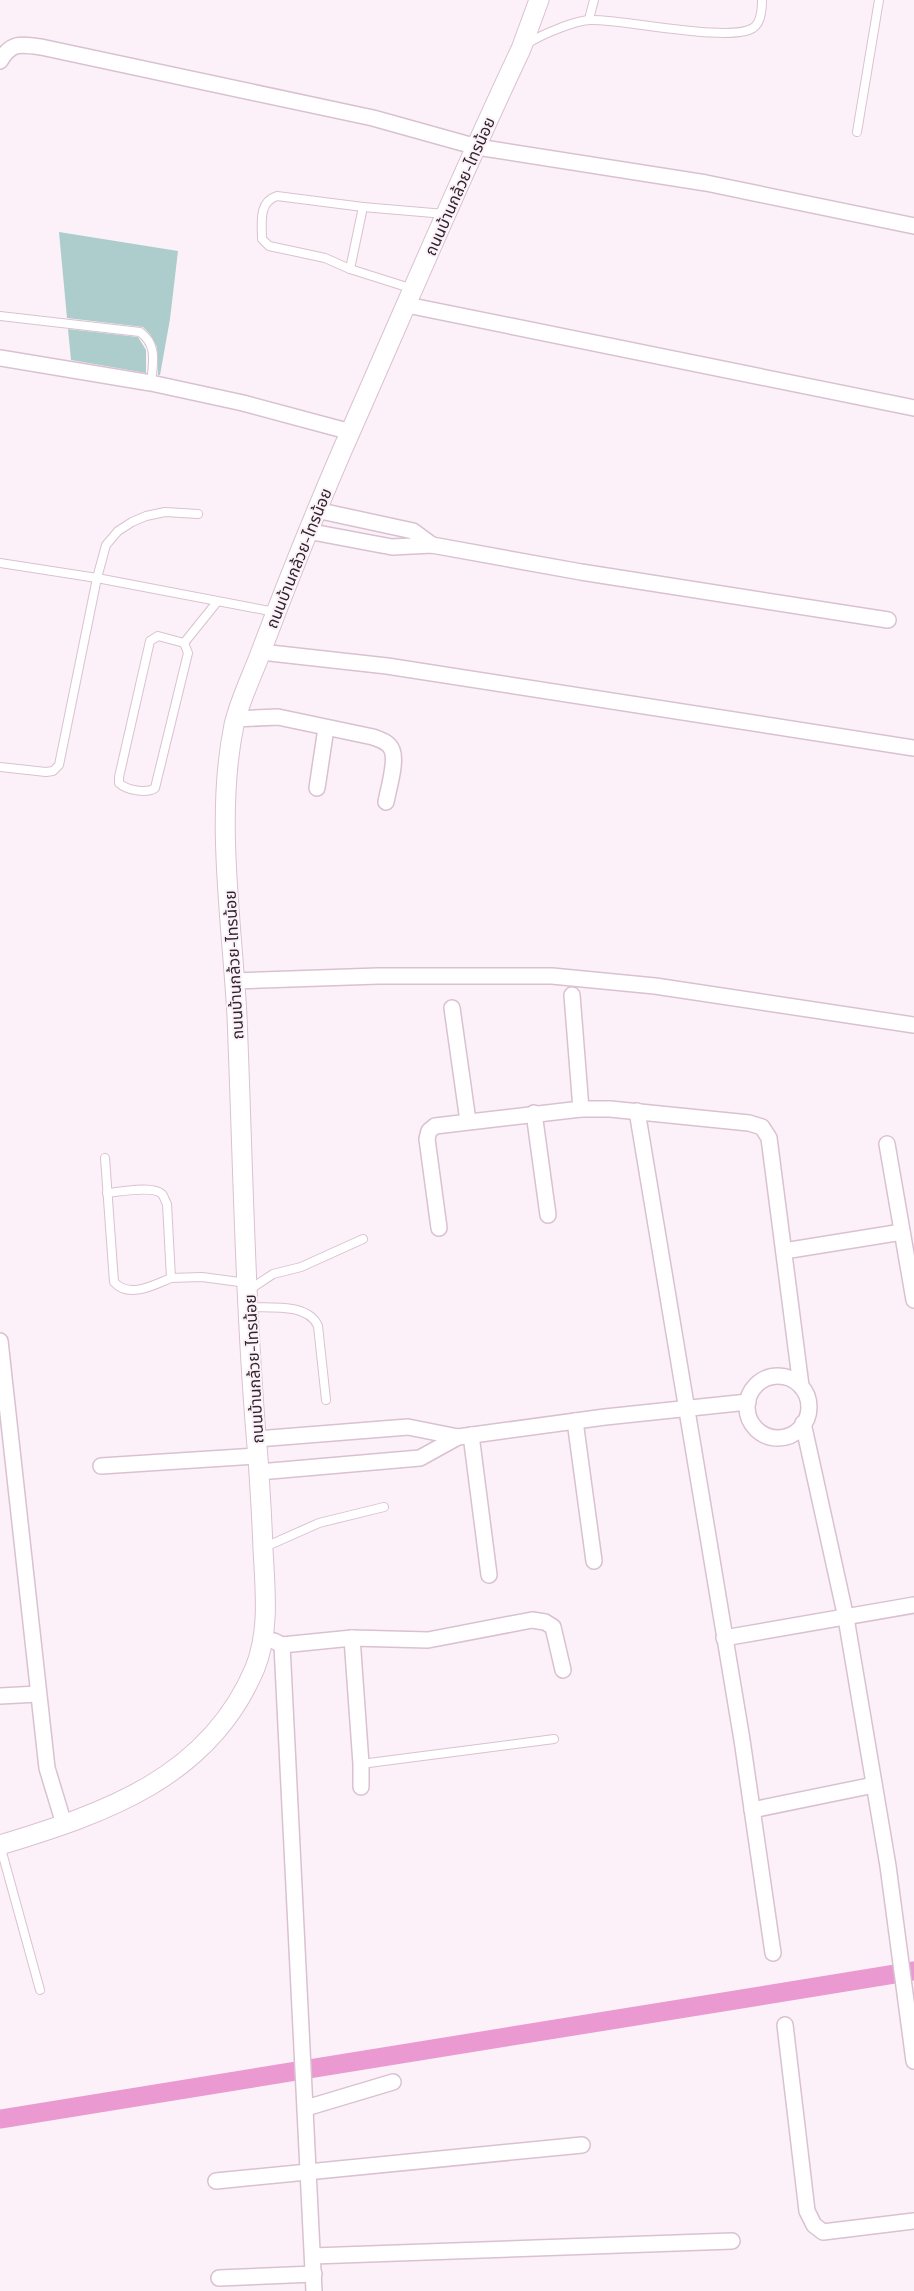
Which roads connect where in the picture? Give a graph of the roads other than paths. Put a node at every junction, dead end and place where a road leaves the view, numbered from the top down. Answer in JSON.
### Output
{"nodes":[{"id":1,"x":539,"y":0,"type":"edge"},
{"id":2,"x":594,"y":0,"type":"edge"},
{"id":3,"x":762,"y":0,"type":"edge"},
{"id":4,"x":879,"y":0,"type":"edge"},
{"id":5,"x":589,"y":20,"type":"junction"},
{"id":6,"x":520,"y":48,"type":"junction"},
{"id":7,"x":0,"y":61,"type":"edge"},
{"id":8,"x":857,"y":132,"type":"dead end"},
{"id":9,"x":477,"y":147,"type":"junction"},
{"id":10,"x":363,"y":208,"type":"junction"},
{"id":11,"x":446,"y":214,"type":"junction"},
{"id":12,"x":914,"y":226,"type":"edge"},
{"id":13,"x":350,"y":269,"type":"junction"},
{"id":14,"x":410,"y":297,"type":"junction"},
{"id":15,"x":0,"y":316,"type":"edge"},
{"id":16,"x":0,"y":358,"type":"edge"},
{"id":17,"x":151,"y":383,"type":"junction"},
{"id":18,"x":914,"y":408,"type":"edge"},
{"id":19,"x":351,"y":432,"type":"junction"},
{"id":20,"x":316,"y":510,"type":"junction"},
{"id":21,"x":198,"y":514,"type":"dead end"},
{"id":22,"x":307,"y":531,"type":"junction"},
{"id":23,"x":432,"y":545,"type":"junction"},
{"id":24,"x":0,"y":563,"type":"edge"},
{"id":25,"x":97,"y":578,"type":"junction"},
{"id":26,"x":217,"y":602,"type":"junction"},
{"id":27,"x":275,"y":612,"type":"junction"},
{"id":28,"x":888,"y":620,"type":"dead end"},
{"id":29,"x":184,"y":643,"type":"junction"},
{"id":30,"x":261,"y":652,"type":"junction"},
{"id":31,"x":235,"y":719,"type":"junction"},
{"id":32,"x":326,"y":728,"type":"junction"},
{"id":33,"x":914,"y":748,"type":"edge"},
{"id":34,"x":0,"y":767,"type":"edge"},
{"id":35,"x":317,"y":788,"type":"dead end"},
{"id":36,"x":386,"y":802,"type":"dead end"},
{"id":37,"x":235,"y":981,"type":"junction"},
{"id":38,"x":572,"y":995,"type":"dead end"},
{"id":39,"x":452,"y":1008,"type":"dead end"},
{"id":40,"x":914,"y":1025,"type":"edge"},
{"id":41,"x":581,"y":1109,"type":"junction"},
{"id":42,"x":637,"y":1111,"type":"junction"},
{"id":43,"x":534,"y":1113,"type":"junction"},
{"id":44,"x":468,"y":1121,"type":"junction"},
{"id":45,"x":887,"y":1144,"type":"dead end"},
{"id":46,"x":105,"y":1158,"type":"dead end"},
{"id":47,"x":107,"y":1193,"type":"junction"},
{"id":48,"x":548,"y":1215,"type":"dead end"},
{"id":49,"x":439,"y":1228,"type":"dead end"},
{"id":50,"x":902,"y":1232,"type":"junction"},
{"id":51,"x":363,"y":1239,"type":"dead end"},
{"id":52,"x":784,"y":1251,"type":"junction"},
{"id":53,"x":171,"y":1278,"type":"junction"},
{"id":54,"x":248,"y":1294,"type":"junction"},
{"id":55,"x":914,"y":1300,"type":"edge"},
{"id":56,"x":0,"y":1341,"type":"edge"},
{"id":57,"x":801,"y":1386,"type":"junction"},
{"id":58,"x":326,"y":1400,"type":"dead end"},
{"id":59,"x":748,"y":1402,"type":"junction"},
{"id":60,"x":685,"y":1409,"type":"junction"},
{"id":61,"x":575,"y":1421,"type":"junction"},
{"id":62,"x":803,"y":1423,"type":"junction"},
{"id":63,"x":465,"y":1436,"type":"junction"},
{"id":64,"x":258,"y":1456,"type":"junction"},
{"id":65,"x":101,"y":1466,"type":"dead end"},
{"id":66,"x":384,"y":1507,"type":"dead end"},
{"id":67,"x":263,"y":1548,"type":"junction"},
{"id":68,"x":594,"y":1561,"type":"dead end"},
{"id":69,"x":489,"y":1575,"type":"dead end"},
{"id":70,"x":914,"y":1605,"type":"edge"},
{"id":71,"x":846,"y":1618,"type":"junction"},
{"id":72,"x":263,"y":1635,"type":"junction"},
{"id":73,"x":352,"y":1638,"type":"junction"},
{"id":74,"x":724,"y":1638,"type":"junction"},
{"id":75,"x":282,"y":1645,"type":"junction"},
{"id":76,"x":563,"y":1670,"type":"dead end"},
{"id":77,"x":38,"y":1694,"type":"junction"},
{"id":78,"x":0,"y":1696,"type":"edge"},
{"id":79,"x":554,"y":1739,"type":"dead end"},
{"id":80,"x":361,"y":1764,"type":"junction"},
{"id":81,"x":874,"y":1785,"type":"junction"},
{"id":82,"x":361,"y":1787,"type":"dead end"},
{"id":83,"x":752,"y":1810,"type":"junction"},
{"id":84,"x":64,"y":1824,"type":"junction"},
{"id":85,"x":0,"y":1845,"type":"edge"},
{"id":86,"x":773,"y":1953,"type":"dead end"},
{"id":87,"x":40,"y":1990,"type":"dead end"},
{"id":88,"x":785,"y":2025,"type":"dead end"},
{"id":89,"x":914,"y":2061,"type":"edge"},
{"id":90,"x":393,"y":2082,"type":"dead end"},
{"id":91,"x":306,"y":2108,"type":"junction"},
{"id":92,"x":582,"y":2145,"type":"dead end"},
{"id":93,"x":309,"y":2171,"type":"junction"},
{"id":94,"x":216,"y":2181,"type":"dead end"},
{"id":95,"x":914,"y":2221,"type":"edge"},
{"id":96,"x":732,"y":2241,"type":"dead end"},
{"id":97,"x":313,"y":2256,"type":"junction"},
{"id":98,"x":314,"y":2274,"type":"junction"},
{"id":99,"x":218,"y":2278,"type":"dead end"},
{"id":100,"x":314,"y":2291,"type":"edge"}],
"edges":[{"from":1,"to":6,"type":"street","name":"ถนนบ้านกล้วย-ไทรน้อย"},
{"from":2,"to":5,"type":"lane"},
{"from":3,"to":5,"type":"lane"},
{"from":4,"to":8,"type":"lane"},
{"from":5,"to":6,"type":"lane"},
{"from":6,"to":9,"type":"street","name":"ถนนบ้านกล้วย-ไทรน้อย"},
{"from":7,"to":9,"type":"street"},
{"from":9,"to":11,"type":"street","name":"ถนนบ้านกล้วย-ไทรน้อย"},
{"from":9,"to":12,"type":"street"},
{"from":10,"to":11,"type":"lane"},
{"from":10,"to":13,"type":"lane"},
{"from":10,"to":13,"type":"lane"},
{"from":11,"to":14,"type":"street","name":"ถนนบ้านกล้วย-ไทรน้อย"},
{"from":13,"to":14,"type":"lane"},
{"from":14,"to":18,"type":"street"},
{"from":14,"to":19,"type":"street","name":"ถนนบ้านกล้วย-ไทรน้อย"},
{"from":15,"to":17,"type":"lane"},
{"from":16,"to":17,"type":"street"},
{"from":17,"to":19,"type":"street"},
{"from":19,"to":20,"type":"street","name":"ถนนบ้านกล้วย-ไทรน้อย"},
{"from":20,"to":22,"type":"street","name":"ถนนบ้านกล้วย-ไทรน้อย"},
{"from":20,"to":23,"type":"street"},
{"from":21,"to":25,"type":"lane"},
{"from":22,"to":23,"type":"street"},
{"from":22,"to":27,"type":"street","name":"ถนนบ้านกล้วย-ไทรน้อย"},
{"from":23,"to":28,"type":"street"},
{"from":24,"to":25,"type":"lane"},
{"from":25,"to":26,"type":"lane"},
{"from":25,"to":34,"type":"lane"},
{"from":26,"to":27,"type":"lane"},
{"from":26,"to":29,"type":"lane"},
{"from":27,"to":30,"type":"street","name":"ถนนบ้านกล้วย-ไทรน้อย"},
{"from":29,"to":29,"type":"lane"},
{"from":30,"to":31,"type":"street","name":"ถนนบ้านกล้วย-ไทรน้อย"},
{"from":30,"to":33,"type":"street"},
{"from":31,"to":32,"type":"street"},
{"from":31,"to":37,"type":"street","name":"ถนนบ้านกล้วย-ไทรน้อย"},
{"from":32,"to":35,"type":"street"},
{"from":32,"to":36,"type":"street"},
{"from":37,"to":40,"type":"street"},
{"from":37,"to":54,"type":"street","name":"ถนนบ้านกล้วย-ไทรน้อย"},
{"from":38,"to":41,"type":"street"},
{"from":39,"to":44,"type":"street"},
{"from":41,"to":42,"type":"street"},
{"from":41,"to":43,"type":"street"},
{"from":42,"to":52,"type":"street"},
{"from":42,"to":60,"type":"street"},
{"from":43,"to":44,"type":"street"},
{"from":43,"to":48,"type":"street"},
{"from":44,"to":49,"type":"street"},
{"from":45,"to":50,"type":"street"},
{"from":46,"to":47,"type":"lane"},
{"from":47,"to":53,"type":"lane"},
{"from":47,"to":53,"type":"lane"},
{"from":50,"to":52,"type":"street"},
{"from":50,"to":55,"type":"street"},
{"from":51,"to":54,"type":"lane"},
{"from":52,"to":57,"type":"street"},
{"from":53,"to":54,"type":"lane"},
{"from":54,"to":58,"type":"lane"},
{"from":54,"to":64,"type":"street","name":"ถนนบ้านกล้วย-ไทรน้อย"},
{"from":56,"to":77,"type":"street"},
{"from":57,"to":59,"type":"street"},
{"from":57,"to":62,"type":"street"},
{"from":59,"to":60,"type":"street"},
{"from":59,"to":62,"type":"street"},
{"from":60,"to":61,"type":"street"},
{"from":60,"to":74,"type":"street"},
{"from":61,"to":63,"type":"street"},
{"from":61,"to":68,"type":"street"},
{"from":62,"to":71,"type":"street"},
{"from":63,"to":64,"type":"street"},
{"from":63,"to":64,"type":"street"},
{"from":63,"to":69,"type":"street"},
{"from":64,"to":65,"type":"street"},
{"from":64,"to":67,"type":"street","name":"ถนนบ้านกล้วย-ไทรน้อย"},
{"from":66,"to":67,"type":"lane"},
{"from":67,"to":72,"type":"street","name":"ถนนบ้านกล้วย-ไทรน้อย"},
{"from":70,"to":71,"type":"street"},
{"from":71,"to":74,"type":"street"},
{"from":71,"to":81,"type":"street"},
{"from":72,"to":75,"type":"street"},
{"from":72,"to":84,"type":"street","name":"ถนนบ้านกล้วย-ไทรน้อย"},
{"from":73,"to":75,"type":"street"},
{"from":73,"to":76,"type":"street"},
{"from":73,"to":80,"type":"street"},
{"from":74,"to":83,"type":"street"},
{"from":75,"to":91,"type":"street"},
{"from":77,"to":78,"type":"street"},
{"from":77,"to":84,"type":"street"},
{"from":79,"to":80,"type":"lane"},
{"from":80,"to":82,"type":"street"},
{"from":81,"to":83,"type":"street"},
{"from":81,"to":89,"type":"street"},
{"from":83,"to":86,"type":"street"},
{"from":84,"to":85,"type":"street","name":"ถนนบ้านกล้วย-ไทรน้อย"},
{"from":85,"to":87,"type":"lane"},
{"from":88,"to":95,"type":"street"},
{"from":90,"to":91,"type":"street"},
{"from":91,"to":93,"type":"street"},
{"from":92,"to":93,"type":"street"},
{"from":93,"to":94,"type":"street"},
{"from":93,"to":97,"type":"street"},
{"from":96,"to":97,"type":"street"},
{"from":97,"to":98,"type":"street"},
{"from":98,"to":99,"type":"street"},
{"from":98,"to":100,"type":"street"}]}
